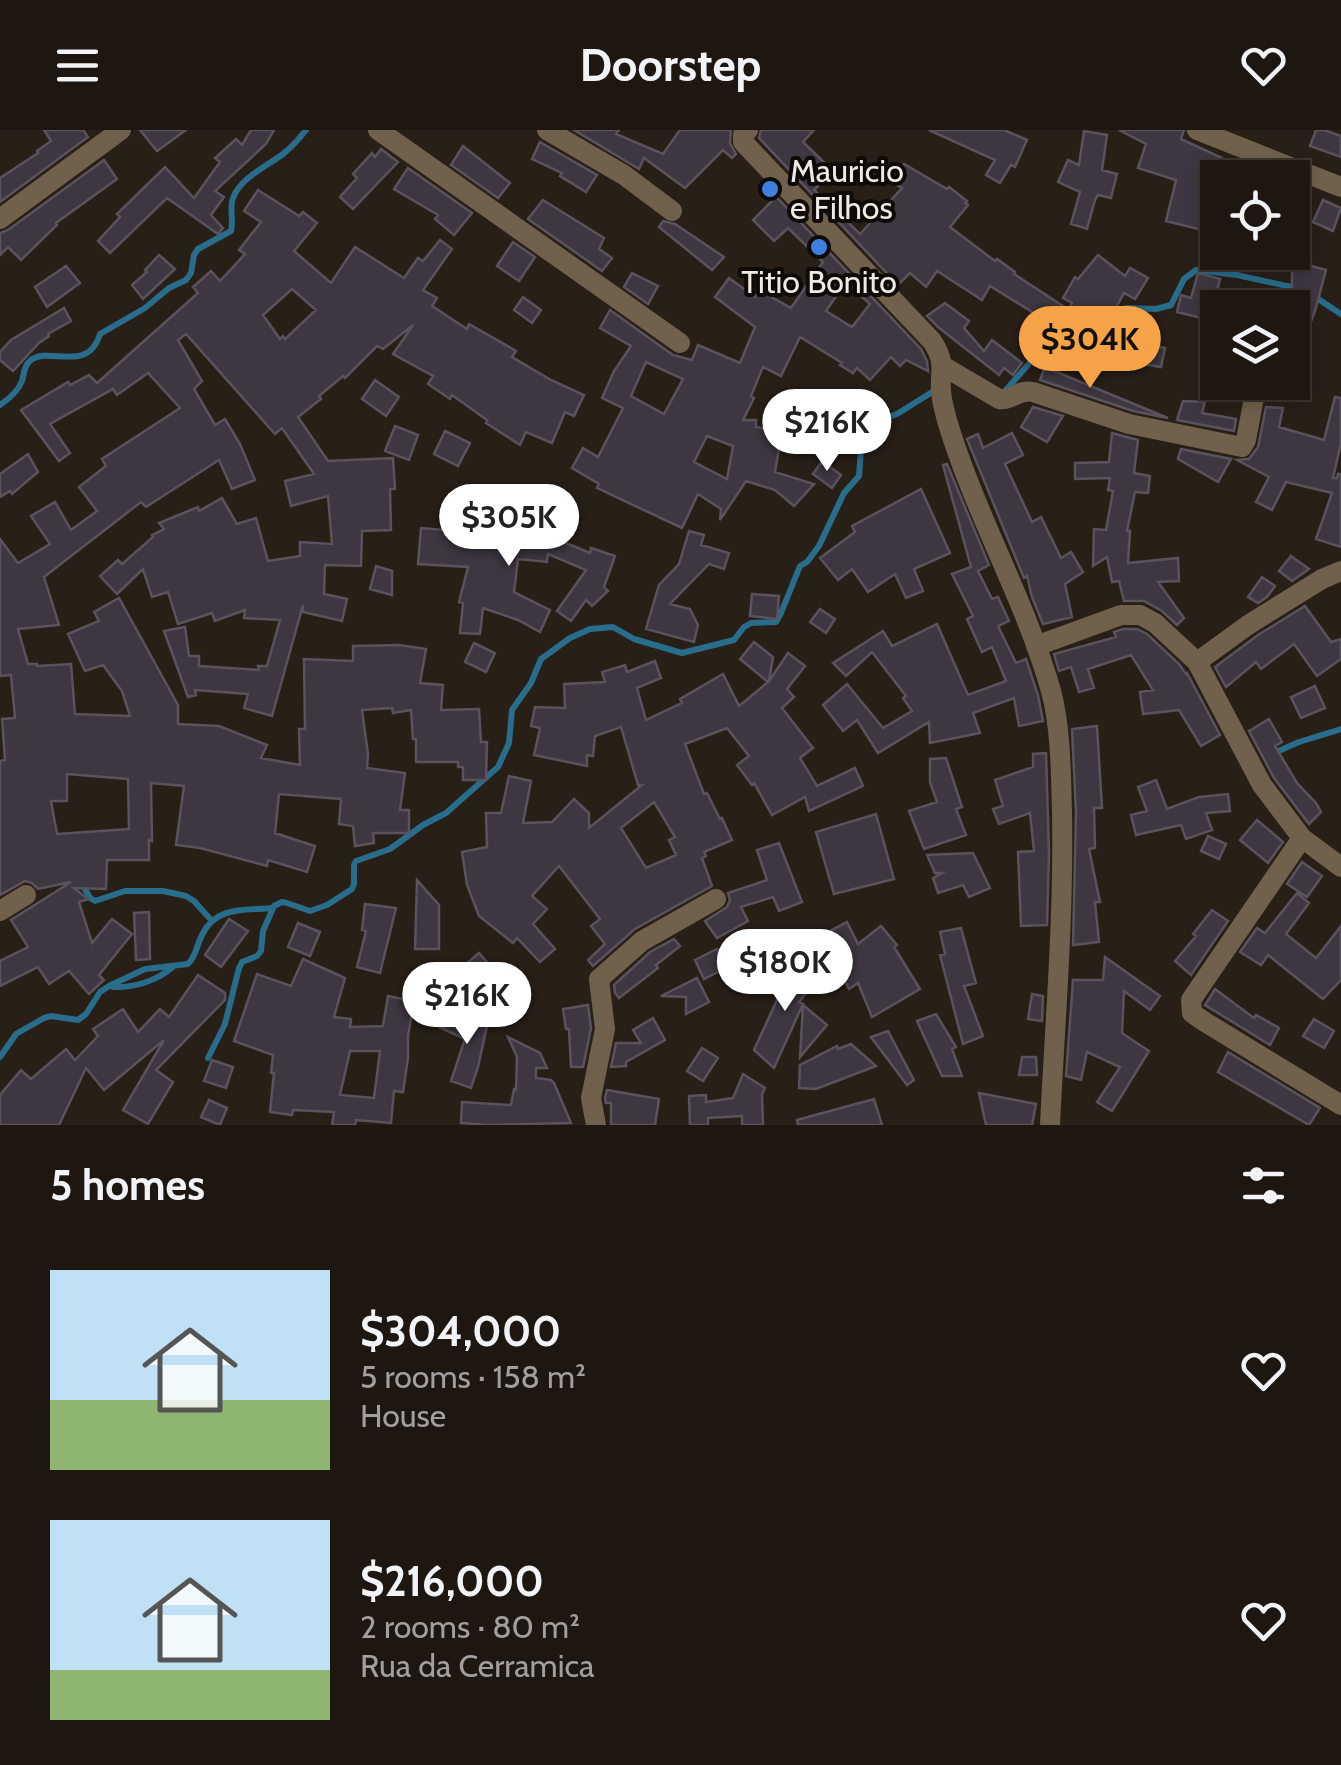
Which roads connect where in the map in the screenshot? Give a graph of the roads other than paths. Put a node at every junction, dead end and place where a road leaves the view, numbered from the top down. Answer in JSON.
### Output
{"nodes":[{"id":1,"x":122,"y":130,"type":"edge"},
{"id":2,"x":378,"y":130,"type":"edge"},
{"id":3,"x":547,"y":130,"type":"edge"},
{"id":4,"x":748,"y":130,"type":"edge"},
{"id":5,"x":1197,"y":130,"type":"edge"},
{"id":6,"x":1335,"y":184,"type":"edge"},
{"id":7,"x":672,"y":211,"type":"dead end"},
{"id":8,"x":0,"y":220,"type":"edge"},
{"id":9,"x":680,"y":343,"type":"dead end"},
{"id":10,"x":943,"y":366,"type":"junction"},
{"id":11,"x":1254,"y":400,"type":"edge"},
{"id":12,"x":1341,"y":571,"type":"edge"},
{"id":13,"x":1036,"y":646,"type":"junction"},
{"id":14,"x":1197,"y":662,"type":"junction"},
{"id":15,"x":1302,"y":838,"type":"junction"},
{"id":16,"x":1341,"y":867,"type":"edge"},
{"id":17,"x":26,"y":895,"type":"dead end"},
{"id":18,"x":716,"y":899,"type":"dead end"},
{"id":19,"x":0,"y":910,"type":"edge"},
{"id":20,"x":1341,"y":1106,"type":"edge"},
{"id":21,"x":596,"y":1125,"type":"edge"},
{"id":22,"x":1050,"y":1125,"type":"edge"}],
"edges":[{"from":1,"to":8,"type":"street"},
{"from":2,"to":9,"type":"street"},
{"from":3,"to":7,"type":"street"},
{"from":4,"to":10,"type":"street"},
{"from":5,"to":6,"type":"street"},
{"from":10,"to":11,"type":"street"},
{"from":10,"to":13,"type":"street"},
{"from":12,"to":14,"type":"street"},
{"from":13,"to":14,"type":"street"},
{"from":13,"to":22,"type":"street"},
{"from":14,"to":15,"type":"street"},
{"from":15,"to":16,"type":"street"},
{"from":15,"to":20,"type":"street"},
{"from":17,"to":19,"type":"street"},
{"from":18,"to":21,"type":"street"}]}
